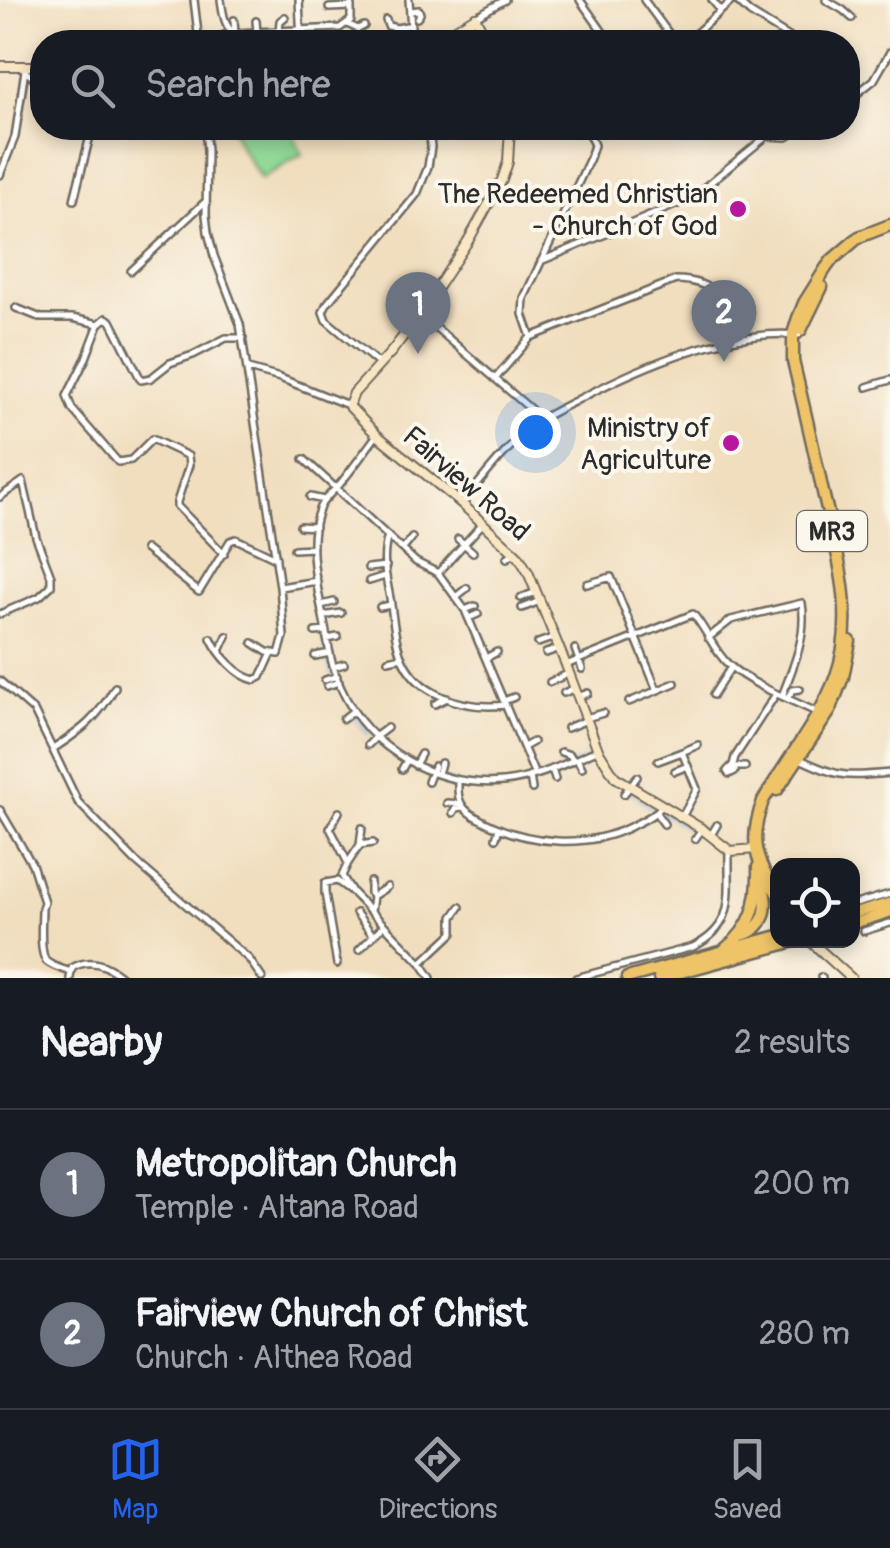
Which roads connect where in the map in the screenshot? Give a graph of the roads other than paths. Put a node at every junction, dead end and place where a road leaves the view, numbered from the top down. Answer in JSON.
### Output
{"nodes":[{"id":1,"x":194,"y":0,"type":"edge"},
{"id":2,"x":221,"y":0,"type":"edge"},
{"id":3,"x":410,"y":0,"type":"edge"},
{"id":4,"x":504,"y":0,"type":"edge"},
{"id":5,"x":580,"y":0,"type":"edge"},
{"id":6,"x":644,"y":0,"type":"edge"},
{"id":7,"x":712,"y":0,"type":"edge"},
{"id":8,"x":734,"y":0,"type":"edge"},
{"id":9,"x":826,"y":0,"type":"edge"},
{"id":10,"x":299,"y":2,"type":"edge"},
{"id":11,"x":308,"y":2,"type":"dead end"},
{"id":12,"x":333,"y":6,"type":"dead end"},
{"id":13,"x":353,"y":6,"type":"edge"},
{"id":14,"x":720,"y":10,"type":"junction"},
{"id":15,"x":410,"y":11,"type":"junction"},
{"id":16,"x":286,"y":17,"type":"dead end"},
{"id":17,"x":417,"y":18,"type":"dead end"},
{"id":18,"x":475,"y":18,"type":"junction"},
{"id":19,"x":852,"y":18,"type":"dead end"},
{"id":20,"x":234,"y":20,"type":"dead end"},
{"id":21,"x":386,"y":20,"type":"dead end"},
{"id":22,"x":256,"y":21,"type":"dead end"},
{"id":23,"x":346,"y":24,"type":"junction"},
{"id":24,"x":411,"y":25,"type":"junction"},
{"id":25,"x":364,"y":26,"type":"dead end"},
{"id":26,"x":198,"y":30,"type":"edge"},
{"id":27,"x":230,"y":30,"type":"edge"},
{"id":28,"x":233,"y":30,"type":"edge"},
{"id":29,"x":257,"y":30,"type":"edge"},
{"id":30,"x":280,"y":30,"type":"edge"},
{"id":31,"x":299,"y":30,"type":"joint"},
{"id":32,"x":411,"y":30,"type":"edge"},
{"id":33,"x":455,"y":30,"type":"edge"},
{"id":34,"x":482,"y":30,"type":"edge"},
{"id":35,"x":601,"y":30,"type":"edge"},
{"id":36,"x":666,"y":30,"type":"edge"},
{"id":37,"x":699,"y":30,"type":"edge"},
{"id":38,"x":777,"y":30,"type":"edge"},
{"id":39,"x":890,"y":52,"type":"edge"},
{"id":40,"x":0,"y":66,"type":"edge"},
{"id":41,"x":30,"y":67,"type":"edge"},
{"id":42,"x":24,"y":68,"type":"junction"},
{"id":43,"x":30,"y":73,"type":"edge"},
{"id":44,"x":860,"y":91,"type":"edge"},
{"id":45,"x":89,"y":140,"type":"edge"},
{"id":46,"x":206,"y":140,"type":"edge"},
{"id":47,"x":430,"y":140,"type":"edge"},
{"id":48,"x":509,"y":140,"type":"edge"},
{"id":49,"x":592,"y":140,"type":"edge"},
{"id":50,"x":762,"y":140,"type":"edge"},
{"id":51,"x":0,"y":175,"type":"edge"},
{"id":52,"x":74,"y":200,"type":"dead end"},
{"id":53,"x":206,"y":201,"type":"junction"},
{"id":54,"x":890,"y":228,"type":"edge"},
{"id":55,"x":541,"y":261,"type":"junction"},
{"id":56,"x":132,"y":271,"type":"dead end"},
{"id":57,"x":16,"y":308,"type":"dead end"},
{"id":58,"x":420,"y":314,"type":"junction"},
{"id":59,"x":99,"y":324,"type":"junction"},
{"id":60,"x":796,"y":335,"type":"junction"},
{"id":61,"x":531,"y":337,"type":"junction"},
{"id":62,"x":243,"y":338,"type":"junction"},
{"id":63,"x":744,"y":338,"type":"junction"},
{"id":64,"x":379,"y":364,"type":"junction"},
{"id":65,"x":248,"y":368,"type":"junction"},
{"id":66,"x":496,"y":378,"type":"junction"},
{"id":67,"x":890,"y":380,"type":"edge"},
{"id":68,"x":867,"y":387,"type":"dead end"},
{"id":69,"x":350,"y":406,"type":"junction"},
{"id":70,"x":542,"y":419,"type":"junction"},
{"id":71,"x":377,"y":435,"type":"junction"},
{"id":72,"x":304,"y":459,"type":"dead end"},
{"id":73,"x":336,"y":488,"type":"junction"},
{"id":74,"x":0,"y":497,"type":"edge"},
{"id":75,"x":310,"y":497,"type":"dead end"},
{"id":76,"x":324,"y":500,"type":"junction"},
{"id":77,"x":462,"y":504,"type":"junction"},
{"id":78,"x":318,"y":516,"type":"junction"},
{"id":79,"x":326,"y":520,"type":"dead end"},
{"id":80,"x":483,"y":523,"type":"junction"},
{"id":81,"x":300,"y":526,"type":"dead end"},
{"id":82,"x":315,"y":527,"type":"junction"},
{"id":83,"x":388,"y":534,"type":"junction"},
{"id":84,"x":412,"y":538,"type":"dead end"},
{"id":85,"x":461,"y":541,"type":"junction"},
{"id":86,"x":145,"y":548,"type":"dead end"},
{"id":87,"x":313,"y":548,"type":"junction"},
{"id":88,"x":294,"y":549,"type":"dead end"},
{"id":89,"x":403,"y":549,"type":"junction"},
{"id":90,"x":473,"y":552,"type":"dead end"},
{"id":91,"x":224,"y":554,"type":"junction"},
{"id":92,"x":276,"y":558,"type":"junction"},
{"id":93,"x":386,"y":566,"type":"junction"},
{"id":94,"x":368,"y":568,"type":"dead end"},
{"id":95,"x":316,"y":570,"type":"junction"},
{"id":96,"x":324,"y":570,"type":"dead end"},
{"id":97,"x":438,"y":573,"type":"junction"},
{"id":98,"x":386,"y":576,"type":"junction"},
{"id":99,"x":317,"y":581,"type":"junction"},
{"id":100,"x":369,"y":581,"type":"dead end"},
{"id":101,"x":587,"y":584,"type":"dead end"},
{"id":102,"x":280,"y":587,"type":"junction"},
{"id":103,"x":467,"y":588,"type":"dead end"},
{"id":104,"x":457,"y":596,"type":"junction"},
{"id":105,"x":538,"y":596,"type":"junction"},
{"id":106,"x":521,"y":598,"type":"dead end"},
{"id":107,"x":334,"y":602,"type":"dead end"},
{"id":108,"x":321,"y":603,"type":"junction"},
{"id":109,"x":312,"y":604,"type":"dead end"},
{"id":110,"x":391,"y":605,"type":"junction"},
{"id":111,"x":475,"y":606,"type":"dead end"},
{"id":112,"x":380,"y":607,"type":"dead end"},
{"id":113,"x":522,"y":608,"type":"dead end"},
{"id":114,"x":465,"y":610,"type":"junction"},
{"id":115,"x":341,"y":613,"type":"dead end"},
{"id":116,"x":0,"y":614,"type":"edge"},
{"id":117,"x":478,"y":614,"type":"dead end"},
{"id":118,"x":323,"y":616,"type":"junction"},
{"id":119,"x":468,"y":618,"type":"junction"},
{"id":120,"x":315,"y":632,"type":"dead end"},
{"id":121,"x":326,"y":635,"type":"junction"},
{"id":122,"x":226,"y":636,"type":"dead end"},
{"id":123,"x":555,"y":637,"type":"junction"},
{"id":124,"x":211,"y":638,"type":"dead end"},
{"id":125,"x":338,"y":638,"type":"dead end"},
{"id":126,"x":634,"y":638,"type":"junction"},
{"id":127,"x":708,"y":638,"type":"junction"},
{"id":128,"x":397,"y":640,"type":"junction"},
{"id":129,"x":253,"y":643,"type":"dead end"},
{"id":130,"x":384,"y":643,"type":"dead end"},
{"id":131,"x":538,"y":643,"type":"dead end"},
{"id":132,"x":560,"y":648,"type":"junction"},
{"id":133,"x":575,"y":649,"type":"dead end"},
{"id":134,"x":220,"y":651,"type":"junction"},
{"id":135,"x":272,"y":653,"type":"junction"},
{"id":136,"x":330,"y":653,"type":"junction"},
{"id":137,"x":546,"y":653,"type":"dead end"},
{"id":138,"x":315,"y":656,"type":"dead end"},
{"id":139,"x":497,"y":656,"type":"dead end"},
{"id":140,"x":402,"y":657,"type":"junction"},
{"id":141,"x":388,"y":660,"type":"dead end"},
{"id":142,"x":579,"y":660,"type":"junction"},
{"id":143,"x":487,"y":661,"type":"junction"},
{"id":144,"x":344,"y":664,"type":"dead end"},
{"id":145,"x":333,"y":667,"type":"junction"},
{"id":146,"x":731,"y":667,"type":"junction"},
{"id":147,"x":568,"y":669,"type":"junction"},
{"id":148,"x":582,"y":669,"type":"dead end"},
{"id":149,"x":413,"y":675,"type":"junction"},
{"id":150,"x":338,"y":679,"type":"junction"},
{"id":151,"x":0,"y":680,"type":"edge"},
{"id":152,"x":406,"y":681,"type":"dead end"},
{"id":153,"x":550,"y":682,"type":"dead end"},
{"id":154,"x":326,"y":683,"type":"dead end"},
{"id":155,"x":675,"y":683,"type":"dead end"},
{"id":156,"x":115,"y":686,"type":"dead end"},
{"id":157,"x":426,"y":687,"type":"junction"},
{"id":158,"x":800,"y":689,"type":"dead end"},
{"id":159,"x":564,"y":693,"type":"dead end"},
{"id":160,"x":581,"y":693,"type":"junction"},
{"id":161,"x":657,"y":693,"type":"junction"},
{"id":162,"x":418,"y":694,"type":"dead end"},
{"id":163,"x":714,"y":694,"type":"dead end"},
{"id":164,"x":781,"y":696,"type":"junction"},
{"id":165,"x":446,"y":698,"type":"junction"},
{"id":166,"x":515,"y":701,"type":"dead end"},
{"id":167,"x":457,"y":702,"type":"junction"},
{"id":168,"x":635,"y":702,"type":"dead end"},
{"id":169,"x":435,"y":704,"type":"dead end"},
{"id":170,"x":506,"y":705,"type":"junction"},
{"id":171,"x":489,"y":707,"type":"junction"},
{"id":172,"x":453,"y":710,"type":"dead end"},
{"id":173,"x":353,"y":712,"type":"junction"},
{"id":174,"x":602,"y":713,"type":"dead end"},
{"id":175,"x":821,"y":715,"type":"junction"},
{"id":176,"x":488,"y":716,"type":"dead end"},
{"id":177,"x":343,"y":719,"type":"dead end"},
{"id":178,"x":587,"y":719,"type":"junction"},
{"id":179,"x":387,"y":728,"type":"dead end"},
{"id":180,"x":568,"y":728,"type":"dead end"},
{"id":181,"x":371,"y":738,"type":"junction"},
{"id":182,"x":533,"y":742,"type":"dead end"},
{"id":183,"x":698,"y":744,"type":"dead end"},
{"id":184,"x":524,"y":746,"type":"junction"},
{"id":185,"x":671,"y":746,"type":"dead end"},
{"id":186,"x":54,"y":749,"type":"junction"},
{"id":187,"x":511,"y":750,"type":"dead end"},
{"id":188,"x":598,"y":750,"type":"junction"},
{"id":189,"x":408,"y":751,"type":"dead end"},
{"id":190,"x":561,"y":752,"type":"dead end"},
{"id":191,"x":678,"y":753,"type":"junction"},
{"id":192,"x":421,"y":754,"type":"dead end"},
{"id":193,"x":794,"y":756,"type":"junction"},
{"id":194,"x":660,"y":758,"type":"dead end"},
{"id":195,"x":405,"y":759,"type":"junction"},
{"id":196,"x":575,"y":759,"type":"junction"},
{"id":197,"x":416,"y":765,"type":"junction"},
{"id":198,"x":745,"y":767,"type":"dead end"},
{"id":199,"x":582,"y":768,"type":"dead end"},
{"id":200,"x":402,"y":769,"type":"dead end"},
{"id":201,"x":436,"y":769,"type":"junction"},
{"id":202,"x":552,"y":769,"type":"junction"},
{"id":203,"x":674,"y":771,"type":"dead end"},
{"id":204,"x":690,"y":771,"type":"junction"},
{"id":205,"x":699,"y":771,"type":"dead end"},
{"id":206,"x":510,"y":772,"type":"dead end"},
{"id":207,"x":890,"y":773,"type":"edge"},
{"id":208,"x":532,"y":776,"type":"junction"},
{"id":209,"x":637,"y":777,"type":"dead end"},
{"id":210,"x":555,"y":779,"type":"dead end"},
{"id":211,"x":458,"y":780,"type":"junction"},
{"id":212,"x":428,"y":782,"type":"dead end"},
{"id":213,"x":506,"y":785,"type":"junction"},
{"id":214,"x":532,"y":789,"type":"dead end"},
{"id":215,"x":628,"y":790,"type":"junction"},
{"id":216,"x":692,"y":791,"type":"junction"},
{"id":217,"x":704,"y":795,"type":"dead end"},
{"id":218,"x":447,"y":803,"type":"dead end"},
{"id":219,"x":461,"y":805,"type":"junction"},
{"id":220,"x":660,"y":809,"type":"junction"},
{"id":221,"x":0,"y":810,"type":"edge"},
{"id":222,"x":339,"y":812,"type":"dead end"},
{"id":223,"x":486,"y":812,"type":"dead end"},
{"id":224,"x":454,"y":813,"type":"dead end"},
{"id":225,"x":682,"y":817,"type":"junction"},
{"id":226,"x":482,"y":820,"type":"junction"},
{"id":227,"x":664,"y":824,"type":"dead end"},
{"id":228,"x":717,"y":825,"type":"dead end"},
{"id":229,"x":606,"y":826,"type":"dead end"},
{"id":230,"x":362,"y":828,"type":"dead end"},
{"id":231,"x":702,"y":829,"type":"junction"},
{"id":232,"x":502,"y":830,"type":"junction"},
{"id":233,"x":546,"y":830,"type":"dead end"},
{"id":234,"x":572,"y":832,"type":"dead end"},
{"id":235,"x":610,"y":835,"type":"junction"},
{"id":236,"x":711,"y":836,"type":"junction"},
{"id":237,"x":499,"y":838,"type":"dead end"},
{"id":238,"x":695,"y":839,"type":"dead end"},
{"id":239,"x":574,"y":840,"type":"junction"},
{"id":240,"x":546,"y":842,"type":"junction"},
{"id":241,"x":374,"y":843,"type":"dead end"},
{"id":242,"x":360,"y":845,"type":"junction"},
{"id":243,"x":576,"y":849,"type":"dead end"},
{"id":244,"x":730,"y":850,"type":"junction"},
{"id":245,"x":758,"y":853,"type":"junction"},
{"id":246,"x":348,"y":862,"type":"junction"},
{"id":247,"x":770,"y":875,"type":"edge"},
{"id":248,"x":370,"y":882,"type":"dead end"},
{"id":249,"x":387,"y":886,"type":"dead end"},
{"id":250,"x":352,"y":892,"type":"junction"},
{"id":251,"x":890,"y":894,"type":"edge"},
{"id":252,"x":373,"y":896,"type":"junction"},
{"id":253,"x":860,"y":903,"type":"edge"},
{"id":254,"x":890,"y":903,"type":"edge"},
{"id":255,"x":460,"y":907,"type":"dead end"},
{"id":256,"x":371,"y":912,"type":"junction"},
{"id":257,"x":860,"y":912,"type":"edge"},
{"id":258,"x":890,"y":912,"type":"edge"},
{"id":259,"x":356,"y":913,"type":"dead end"},
{"id":260,"x":860,"y":921,"type":"edge"},
{"id":261,"x":890,"y":923,"type":"edge"},
{"id":262,"x":384,"y":926,"type":"junction"},
{"id":263,"x":864,"y":931,"type":"dead end"},
{"id":264,"x":373,"y":936,"type":"junction"},
{"id":265,"x":770,"y":938,"type":"edge"},
{"id":266,"x":770,"y":947,"type":"edge"},
{"id":267,"x":820,"y":948,"type":"edge"},
{"id":268,"x":823,"y":948,"type":"edge"},
{"id":269,"x":359,"y":950,"type":"dead end"},
{"id":270,"x":722,"y":952,"type":"junction"},
{"id":271,"x":828,"y":955,"type":"junction"},
{"id":272,"x":421,"y":963,"type":"junction"},
{"id":273,"x":337,"y":964,"type":"dead end"},
{"id":274,"x":70,"y":975,"type":"edge"},
{"id":275,"x":847,"y":977,"type":"edge"},
{"id":276,"x":123,"y":978,"type":"edge"},
{"id":277,"x":262,"y":978,"type":"edge"},
{"id":278,"x":431,"y":978,"type":"edge"},
{"id":279,"x":576,"y":978,"type":"edge"},
{"id":280,"x":627,"y":978,"type":"edge"},
{"id":281,"x":659,"y":978,"type":"edge"}],
"edges":[{"from":1,"to":26,"type":"street"},
{"from":2,"to":27,"type":"street"},
{"from":3,"to":15,"type":"street"},
{"from":4,"to":18,"type":"street"},
{"from":5,"to":35,"type":"street"},
{"from":6,"to":36,"type":"street"},
{"from":7,"to":14,"type":"street"},
{"from":8,"to":14,"type":"street"},
{"from":8,"to":38,"type":"street"},
{"from":9,"to":19,"type":"street"},
{"from":10,"to":11,"type":"street"},
{"from":10,"to":31,"type":"street"},
{"from":12,"to":13,"type":"street"},
{"from":13,"to":23,"type":"street"},
{"from":14,"to":37,"type":"street"},
{"from":15,"to":17,"type":"street"},
{"from":15,"to":24,"type":"street"},
{"from":16,"to":30,"type":"street"},
{"from":18,"to":33,"type":"main road"},
{"from":18,"to":34,"type":"main road"},
{"from":20,"to":28,"type":"street"},
{"from":21,"to":24,"type":"street"},
{"from":22,"to":29,"type":"street"},
{"from":23,"to":25,"type":"street"},
{"from":23,"to":31,"type":"street"},
{"from":24,"to":32,"type":"street"},
{"from":39,"to":44,"type":"street"},
{"from":40,"to":42,"type":"main road"},
{"from":41,"to":42,"type":"main road"},
{"from":42,"to":43,"type":"street"},
{"from":42,"to":51,"type":"street"},
{"from":45,"to":52,"type":"street"},
{"from":46,"to":53,"type":"street"},
{"from":47,"to":64,"type":"street"},
{"from":48,"to":58,"type":"main road"},
{"from":49,"to":55,"type":"street"},
{"from":50,"to":55,"type":"street"},
{"from":53,"to":56,"type":"street"},
{"from":53,"to":62,"type":"street"},
{"from":54,"to":60,"type":"highway"},
{"from":55,"to":61,"type":"street"},
{"from":57,"to":59,"type":"street"},
{"from":58,"to":64,"type":"main road"},
{"from":58,"to":66,"type":"street"},
{"from":59,"to":62,"type":"street"},
{"from":59,"to":91,"type":"street"},
{"from":60,"to":63,"type":"street"},
{"from":60,"to":175,"type":"highway","number":"MR3"},
{"from":61,"to":63,"type":"street"},
{"from":61,"to":66,"type":"street"},
{"from":62,"to":65,"type":"street"},
{"from":63,"to":70,"type":"street"},
{"from":64,"to":69,"type":"main road"},
{"from":65,"to":69,"type":"street","name":"Fairview Road"},
{"from":65,"to":92,"type":"street"},
{"from":66,"to":70,"type":"street"},
{"from":67,"to":68,"type":"street"},
{"from":69,"to":71,"type":"main road","name":"Fairview Road"},
{"from":70,"to":77,"type":"street"},
{"from":71,"to":73,"type":"street"},
{"from":71,"to":77,"type":"main road","name":"Fairview Road"},
{"from":72,"to":73,"type":"street"},
{"from":73,"to":76,"type":"street"},
{"from":73,"to":83,"type":"street"},
{"from":74,"to":116,"type":"street"},
{"from":75,"to":76,"type":"street"},
{"from":76,"to":78,"type":"street"},
{"from":77,"to":80,"type":"main road","name":"Fairview Road"},
{"from":78,"to":79,"type":"street"},
{"from":78,"to":82,"type":"street"},
{"from":80,"to":85,"type":"street"},
{"from":80,"to":105,"type":"main road","name":"Fairview Road"},
{"from":81,"to":82,"type":"street"},
{"from":82,"to":87,"type":"street"},
{"from":83,"to":89,"type":"street"},
{"from":83,"to":93,"type":"street"},
{"from":84,"to":89,"type":"street"},
{"from":85,"to":90,"type":"street"},
{"from":85,"to":97,"type":"street"},
{"from":86,"to":91,"type":"street"},
{"from":87,"to":88,"type":"street"},
{"from":87,"to":95,"type":"street"},
{"from":89,"to":97,"type":"street"},
{"from":91,"to":92,"type":"street"},
{"from":92,"to":102,"type":"street"},
{"from":93,"to":94,"type":"street"},
{"from":93,"to":98,"type":"street"},
{"from":95,"to":96,"type":"street"},
{"from":95,"to":99,"type":"street"},
{"from":97,"to":104,"type":"street"},
{"from":98,"to":100,"type":"street"},
{"from":98,"to":110,"type":"street"},
{"from":99,"to":102,"type":"street"},
{"from":99,"to":108,"type":"street"},
{"from":101,"to":126,"type":"street"},
{"from":102,"to":135,"type":"street"},
{"from":103,"to":104,"type":"street"},
{"from":104,"to":114,"type":"street"},
{"from":105,"to":106,"type":"street"},
{"from":105,"to":113,"type":"street"},
{"from":105,"to":123,"type":"main road","name":"Fairview Road"},
{"from":107,"to":108,"type":"street"},
{"from":108,"to":109,"type":"street"},
{"from":108,"to":118,"type":"street"},
{"from":110,"to":112,"type":"street"},
{"from":110,"to":128,"type":"street"},
{"from":111,"to":114,"type":"street"},
{"from":114,"to":119,"type":"street"},
{"from":115,"to":118,"type":"street"},
{"from":117,"to":119,"type":"street"},
{"from":118,"to":121,"type":"street"},
{"from":119,"to":143,"type":"street"},
{"from":120,"to":121,"type":"street"},
{"from":121,"to":125,"type":"street"},
{"from":121,"to":136,"type":"street"},
{"from":122,"to":134,"type":"street"},
{"from":123,"to":131,"type":"street"},
{"from":123,"to":132,"type":"main road","name":"Fairview Road"},
{"from":124,"to":134,"type":"street"},
{"from":126,"to":127,"type":"street"},
{"from":126,"to":142,"type":"street"},
{"from":126,"to":161,"type":"street"},
{"from":127,"to":146,"type":"street"},
{"from":127,"to":164,"type":"street"},
{"from":128,"to":130,"type":"street"},
{"from":128,"to":140,"type":"street"},
{"from":129,"to":135,"type":"street"},
{"from":132,"to":137,"type":"street"},
{"from":132,"to":147,"type":"main road","name":"Fairview Road"},
{"from":133,"to":142,"type":"street"},
{"from":134,"to":135,"type":"street"},
{"from":136,"to":138,"type":"street"},
{"from":136,"to":145,"type":"street"},
{"from":139,"to":143,"type":"street"},
{"from":140,"to":141,"type":"street"},
{"from":140,"to":149,"type":"street"},
{"from":142,"to":147,"type":"street"},
{"from":142,"to":148,"type":"street"},
{"from":143,"to":170,"type":"street"},
{"from":144,"to":145,"type":"street"},
{"from":145,"to":150,"type":"street"},
{"from":146,"to":163,"type":"street"},
{"from":146,"to":164,"type":"street"},
{"from":147,"to":153,"type":"street"},
{"from":147,"to":160,"type":"main road","name":"Fairview Road"},
{"from":149,"to":152,"type":"street"},
{"from":149,"to":157,"type":"street"},
{"from":150,"to":154,"type":"street"},
{"from":150,"to":173,"type":"street"},
{"from":151,"to":186,"type":"street"},
{"from":155,"to":161,"type":"street"},
{"from":156,"to":186,"type":"street"},
{"from":157,"to":162,"type":"street"},
{"from":157,"to":165,"type":"street"},
{"from":158,"to":164,"type":"street"},
{"from":159,"to":160,"type":"street"},
{"from":160,"to":178,"type":"main road","name":"Fairview Road"},
{"from":161,"to":168,"type":"street"},
{"from":164,"to":175,"type":"street"},
{"from":164,"to":198,"type":"street"},
{"from":165,"to":167,"type":"street"},
{"from":165,"to":169,"type":"street"},
{"from":166,"to":170,"type":"street"},
{"from":167,"to":171,"type":"street"},
{"from":167,"to":172,"type":"street"},
{"from":170,"to":171,"type":"street"},
{"from":170,"to":184,"type":"street"},
{"from":171,"to":176,"type":"street"},
{"from":173,"to":177,"type":"street"},
{"from":173,"to":181,"type":"street"},
{"from":174,"to":178,"type":"street"},
{"from":175,"to":193,"type":"highway","number":"MR3"},
{"from":178,"to":180,"type":"street"},
{"from":178,"to":188,"type":"main road","name":"Fairview Road"},
{"from":179,"to":181,"type":"street"},
{"from":181,"to":195,"type":"street"},
{"from":182,"to":184,"type":"street"},
{"from":183,"to":191,"type":"street"},
{"from":184,"to":187,"type":"street"},
{"from":184,"to":208,"type":"street"},
{"from":185,"to":191,"type":"street"},
{"from":186,"to":277,"type":"street"},
{"from":188,"to":196,"type":"street"},
{"from":188,"to":215,"type":"main road","name":"Fairview Road"},
{"from":189,"to":195,"type":"street"},
{"from":190,"to":196,"type":"street"},
{"from":191,"to":194,"type":"street"},
{"from":191,"to":204,"type":"street"},
{"from":192,"to":197,"type":"street"},
{"from":193,"to":207,"type":"street"},
{"from":193,"to":245,"type":"highway","number":"MR3"},
{"from":195,"to":197,"type":"street"},
{"from":195,"to":200,"type":"street"},
{"from":196,"to":199,"type":"street"},
{"from":196,"to":202,"type":"street"},
{"from":197,"to":201,"type":"street"},
{"from":201,"to":211,"type":"street"},
{"from":201,"to":212,"type":"street"},
{"from":202,"to":208,"type":"street"},
{"from":202,"to":210,"type":"street"},
{"from":203,"to":204,"type":"street"},
{"from":204,"to":205,"type":"street"},
{"from":204,"to":216,"type":"street"},
{"from":206,"to":213,"type":"street"},
{"from":208,"to":213,"type":"street"},
{"from":208,"to":214,"type":"street"},
{"from":209,"to":215,"type":"street"},
{"from":211,"to":213,"type":"street"},
{"from":211,"to":219,"type":"street"},
{"from":215,"to":220,"type":"main road","name":"Fairview Road"},
{"from":216,"to":217,"type":"street"},
{"from":216,"to":225,"type":"street"},
{"from":218,"to":219,"type":"street"},
{"from":219,"to":224,"type":"street"},
{"from":219,"to":226,"type":"street"},
{"from":220,"to":225,"type":"main road","name":"Fairview Road"},
{"from":220,"to":227,"type":"street"},
{"from":220,"to":235,"type":"street"},
{"from":221,"to":274,"type":"street"},
{"from":222,"to":246,"type":"street"},
{"from":223,"to":226,"type":"street"},
{"from":225,"to":231,"type":"main road","name":"Fairview Road"},
{"from":226,"to":232,"type":"street"},
{"from":228,"to":236,"type":"street"},
{"from":229,"to":235,"type":"street"},
{"from":230,"to":242,"type":"street"},
{"from":231,"to":236,"type":"main road","name":"Fairview Road"},
{"from":231,"to":238,"type":"street"},
{"from":232,"to":237,"type":"street"},
{"from":232,"to":240,"type":"street"},
{"from":233,"to":240,"type":"street"},
{"from":234,"to":239,"type":"street"},
{"from":235,"to":239,"type":"street"},
{"from":236,"to":244,"type":"main road","name":"Fairview Road"},
{"from":239,"to":240,"type":"street"},
{"from":239,"to":243,"type":"street"},
{"from":241,"to":242,"type":"street"},
{"from":242,"to":246,"type":"street"},
{"from":244,"to":245,"type":"main road"},
{"from":244,"to":279,"type":"street"},
{"from":245,"to":247,"type":"highway"},
{"from":245,"to":270,"type":"highway"},
{"from":246,"to":250,"type":"street"},
{"from":248,"to":252,"type":"street"},
{"from":249,"to":252,"type":"street"},
{"from":250,"to":256,"type":"street"},
{"from":250,"to":273,"type":"street"},
{"from":251,"to":253,"type":"street"},
{"from":252,"to":256,"type":"street"},
{"from":254,"to":257,"type":"main road"},
{"from":255,"to":272,"type":"street"},
{"from":256,"to":262,"type":"street"},
{"from":258,"to":260,"type":"main road"},
{"from":259,"to":264,"type":"street"},
{"from":261,"to":263,"type":"street"},
{"from":262,"to":264,"type":"street"},
{"from":262,"to":272,"type":"street"},
{"from":264,"to":269,"type":"street"},
{"from":265,"to":270,"type":"highway"},
{"from":266,"to":281,"type":"highway"},
{"from":267,"to":271,"type":"main road"},
{"from":268,"to":271,"type":"main road"},
{"from":270,"to":280,"type":"highway"},
{"from":271,"to":275,"type":"main road"},
{"from":272,"to":278,"type":"street"},
{"from":274,"to":276,"type":"street"}]}
